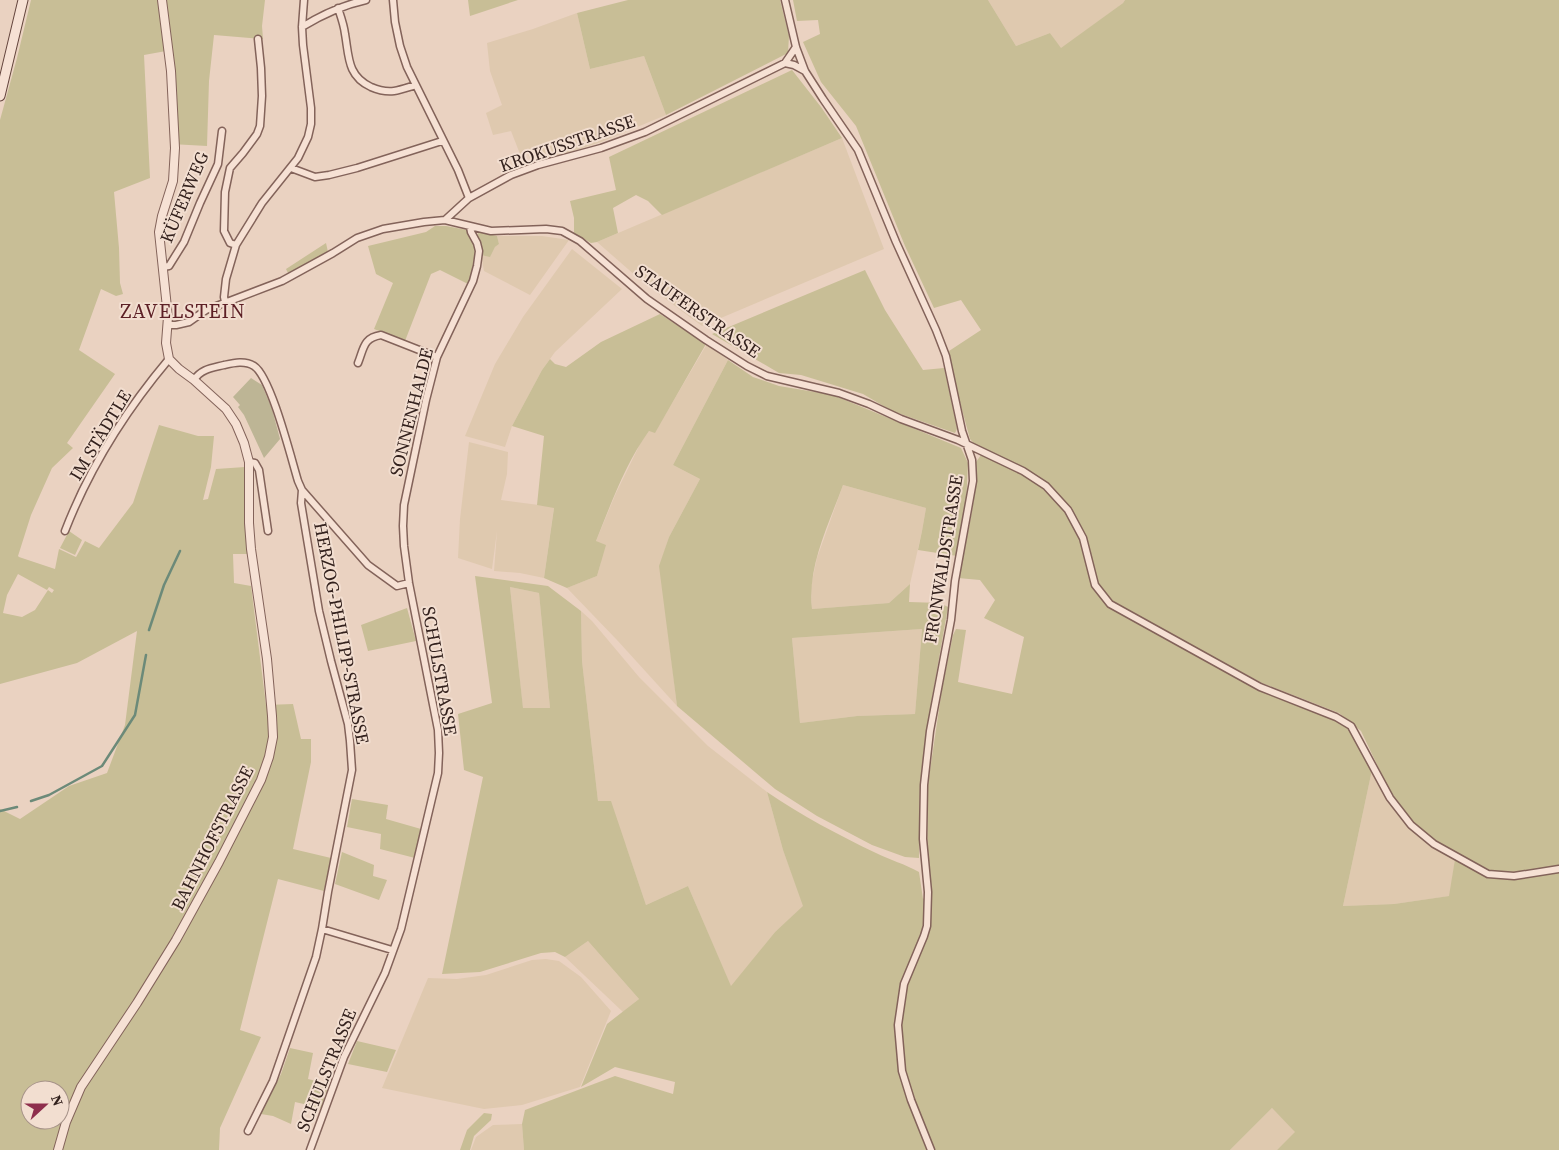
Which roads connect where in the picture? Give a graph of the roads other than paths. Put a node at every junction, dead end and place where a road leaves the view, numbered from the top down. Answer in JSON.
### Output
{"nodes":[{"id":1,"x":23,"y":0,"type":"edge"},
{"id":2,"x":162,"y":0,"type":"edge"},
{"id":3,"x":304,"y":0,"type":"edge"},
{"id":4,"x":366,"y":0,"type":"edge"},
{"id":5,"x":393,"y":0,"type":"edge"},
{"id":6,"x":785,"y":0,"type":"edge"},
{"id":7,"x":338,"y":8,"type":"junction"},
{"id":8,"x":302,"y":26,"type":"junction"},
{"id":9,"x":258,"y":39,"type":"dead end"},
{"id":10,"x":796,"y":47,"type":"junction"},
{"id":11,"x":785,"y":63,"type":"junction"},
{"id":12,"x":805,"y":71,"type":"junction"},
{"id":13,"x":416,"y":85,"type":"junction"},
{"id":14,"x":0,"y":96,"type":"edge"},
{"id":15,"x":222,"y":131,"type":"dead end"},
{"id":16,"x":442,"y":141,"type":"junction"},
{"id":17,"x":218,"y":164,"type":"junction"},
{"id":18,"x":230,"y":168,"type":"junction"},
{"id":19,"x":291,"y":168,"type":"junction"},
{"id":20,"x":469,"y":198,"type":"junction"},
{"id":21,"x":445,"y":220,"type":"junction"},
{"id":22,"x":470,"y":227,"type":"junction"},
{"id":23,"x":236,"y":245,"type":"junction"},
{"id":24,"x":163,"y":268,"type":"junction"},
{"id":25,"x":225,"y":302,"type":"junction"},
{"id":26,"x":168,"y":325,"type":"junction"},
{"id":27,"x":437,"y":357,"type":"junction"},
{"id":28,"x":169,"y":359,"type":"junction"},
{"id":29,"x":358,"y":363,"type":"dead end"},
{"id":30,"x":194,"y":380,"type":"junction"},
{"id":31,"x":967,"y":445,"type":"junction"},
{"id":32,"x":249,"y":462,"type":"junction"},
{"id":33,"x":302,"y":490,"type":"junction"},
{"id":34,"x":65,"y":531,"type":"dead end"},
{"id":35,"x":268,"y":531,"type":"dead end"},
{"id":36,"x":409,"y":583,"type":"junction"},
{"id":37,"x":1559,"y":870,"type":"edge"},
{"id":38,"x":322,"y":929,"type":"junction"},
{"id":39,"x":392,"y":950,"type":"junction"},
{"id":40,"x":248,"y":1131,"type":"dead end"},
{"id":41,"x":58,"y":1150,"type":"edge"},
{"id":42,"x":310,"y":1150,"type":"edge"},
{"id":43,"x":931,"y":1150,"type":"edge"}],
"edges":[{"from":1,"to":14,"type":"main road"},
{"from":2,"to":24,"type":"street"},
{"from":3,"to":8,"type":"street"},
{"from":4,"to":7,"type":"street"},
{"from":5,"to":13,"type":"street"},
{"from":6,"to":10,"type":"street","name":"FRONWALDSTRASSE"},
{"from":7,"to":8,"type":"street"},
{"from":7,"to":13,"type":"street"},
{"from":8,"to":19,"type":"street"},
{"from":9,"to":18,"type":"street"},
{"from":10,"to":11,"type":"street","name":"KROKUSSTRASSE"},
{"from":10,"to":12,"type":"street","name":"FRONWALDSTRASSE"},
{"from":11,"to":12,"type":"street"},
{"from":11,"to":20,"type":"street","name":"KROKUSSTRASSE"},
{"from":12,"to":31,"type":"street","name":"FRONWALDSTRASSE"},
{"from":13,"to":16,"type":"street"},
{"from":15,"to":17,"type":"street","name":"KÜFERWEG"},
{"from":16,"to":19,"type":"street"},
{"from":16,"to":20,"type":"street"},
{"from":17,"to":18,"type":"street"},
{"from":17,"to":24,"type":"street","name":"KÜFERWEG"},
{"from":18,"to":23,"type":"street"},
{"from":19,"to":23,"type":"street"},
{"from":20,"to":21,"type":"street","name":"KROKUSSTRASSE"},
{"from":21,"to":22,"type":"street","name":"STAUFERSTRASSE"},
{"from":21,"to":25,"type":"street"},
{"from":22,"to":27,"type":"street","name":"SONNENHALDE"},
{"from":22,"to":31,"type":"street","name":"STAUFERSTRASSE"},
{"from":23,"to":25,"type":"street"},
{"from":24,"to":26,"type":"street"},
{"from":25,"to":26,"type":"street"},
{"from":26,"to":28,"type":"street"},
{"from":27,"to":29,"type":"street"},
{"from":27,"to":36,"type":"street","name":"SONNENHALDE"},
{"from":28,"to":30,"type":"street","name":"BAHNHOFSTRASSE"},
{"from":28,"to":34,"type":"street","name":"IM STÄDTLE"},
{"from":30,"to":32,"type":"street","name":"BAHNHOFSTRASSE"},
{"from":30,"to":33,"type":"street"},
{"from":31,"to":37,"type":"street","name":"STAUFERSTRASSE"},
{"from":31,"to":43,"type":"street","name":"FRONWALDSTRASSE"},
{"from":32,"to":35,"type":"street"},
{"from":32,"to":41,"type":"street","name":"BAHNHOFSTRASSE"},
{"from":33,"to":36,"type":"street"},
{"from":33,"to":38,"type":"street","name":"HERZOG-PHILIPP-STRASSE"},
{"from":36,"to":39,"type":"street","name":"SCHULSTRASSE"},
{"from":38,"to":39,"type":"street"},
{"from":38,"to":40,"type":"street","name":"HERZOG-PHILIPP-STRASSE"},
{"from":39,"to":42,"type":"street","name":"SCHULSTRASSE"}]}
